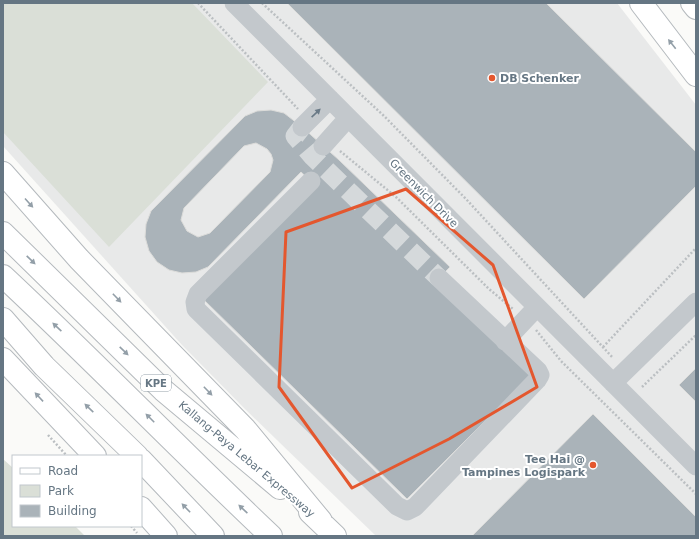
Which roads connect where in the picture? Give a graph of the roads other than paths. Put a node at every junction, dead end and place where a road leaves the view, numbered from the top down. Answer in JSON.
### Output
{"nodes":[{"id":1,"x":234,"y":3,"type":"edge"},
{"id":2,"x":641,"y":3,"type":"edge"},
{"id":3,"x":692,"y":3,"type":"edge"},
{"id":4,"x":696,"y":8,"type":"edge"},
{"id":5,"x":696,"y":75,"type":"edge"},
{"id":6,"x":330,"y":99,"type":"junction"},
{"id":7,"x":348,"y":118,"type":"junction"},
{"id":8,"x":302,"y":127,"type":"tunnel mouth"},
{"id":9,"x":324,"y":146,"type":"dead end"},
{"id":10,"x":3,"y":174,"type":"edge"},
{"id":11,"x":311,"y":181,"type":"dead end"},
{"id":12,"x":3,"y":233,"type":"edge"},
{"id":13,"x":3,"y":276,"type":"edge"},
{"id":14,"x":439,"y":278,"type":"tunnel mouth"},
{"id":15,"x":696,"y":302,"type":"edge"},
{"id":16,"x":531,"y":313,"type":"junction"},
{"id":17,"x":3,"y":319,"type":"edge"},
{"id":18,"x":505,"y":341,"type":"junction"},
{"id":19,"x":3,"y":359,"type":"edge"},
{"id":20,"x":619,"y":377,"type":"junction"},
{"id":21,"x":94,"y":455,"type":"edge"},
{"id":22,"x":136,"y":455,"type":"edge"},
{"id":23,"x":142,"y":461,"type":"edge"},
{"id":24,"x":696,"y":466,"type":"edge"},
{"id":25,"x":142,"y":509,"type":"edge"},
{"id":26,"x":328,"y":529,"type":"edge"},
{"id":27,"x":166,"y":536,"type":"edge"},
{"id":28,"x":213,"y":536,"type":"edge"},
{"id":29,"x":271,"y":536,"type":"edge"}],
"edges":[{"from":1,"to":6,"type":"lane","name":"Greenwich Drive"},
{"from":5,"to":2,"type":"main road","one_way":true},
{"from":3,"to":4,"type":"main road"},
{"from":6,"to":7,"type":"lane","name":"Greenwich Drive"},
{"from":8,"to":6,"type":"lane","one_way":true},
{"from":7,"to":9,"type":"lane"},
{"from":7,"to":16,"type":"lane","name":"Greenwich Drive"},
{"from":10,"to":26,"type":"main road","one_way":true},
{"from":11,"to":18,"type":"lane"},
{"from":12,"to":26,"type":"main road","name":"Kallang-Paya Lebar Expressway","number":"KPE","one_way":true},
{"from":29,"to":13,"type":"main road","number":"KPE","one_way":true},
{"from":14,"to":18,"type":"lane"},
{"from":15,"to":20,"type":"lane"},
{"from":16,"to":18,"type":"lane"},
{"from":16,"to":20,"type":"lane","name":"Greenwich Drive"},
{"from":22,"to":17,"type":"main road","one_way":true},
{"from":21,"to":19,"type":"main road","one_way":true},
{"from":20,"to":24,"type":"lane","name":"Greenwich Drive"},
{"from":28,"to":23,"type":"main road","one_way":true},
{"from":25,"to":27,"type":"main road"}]}
